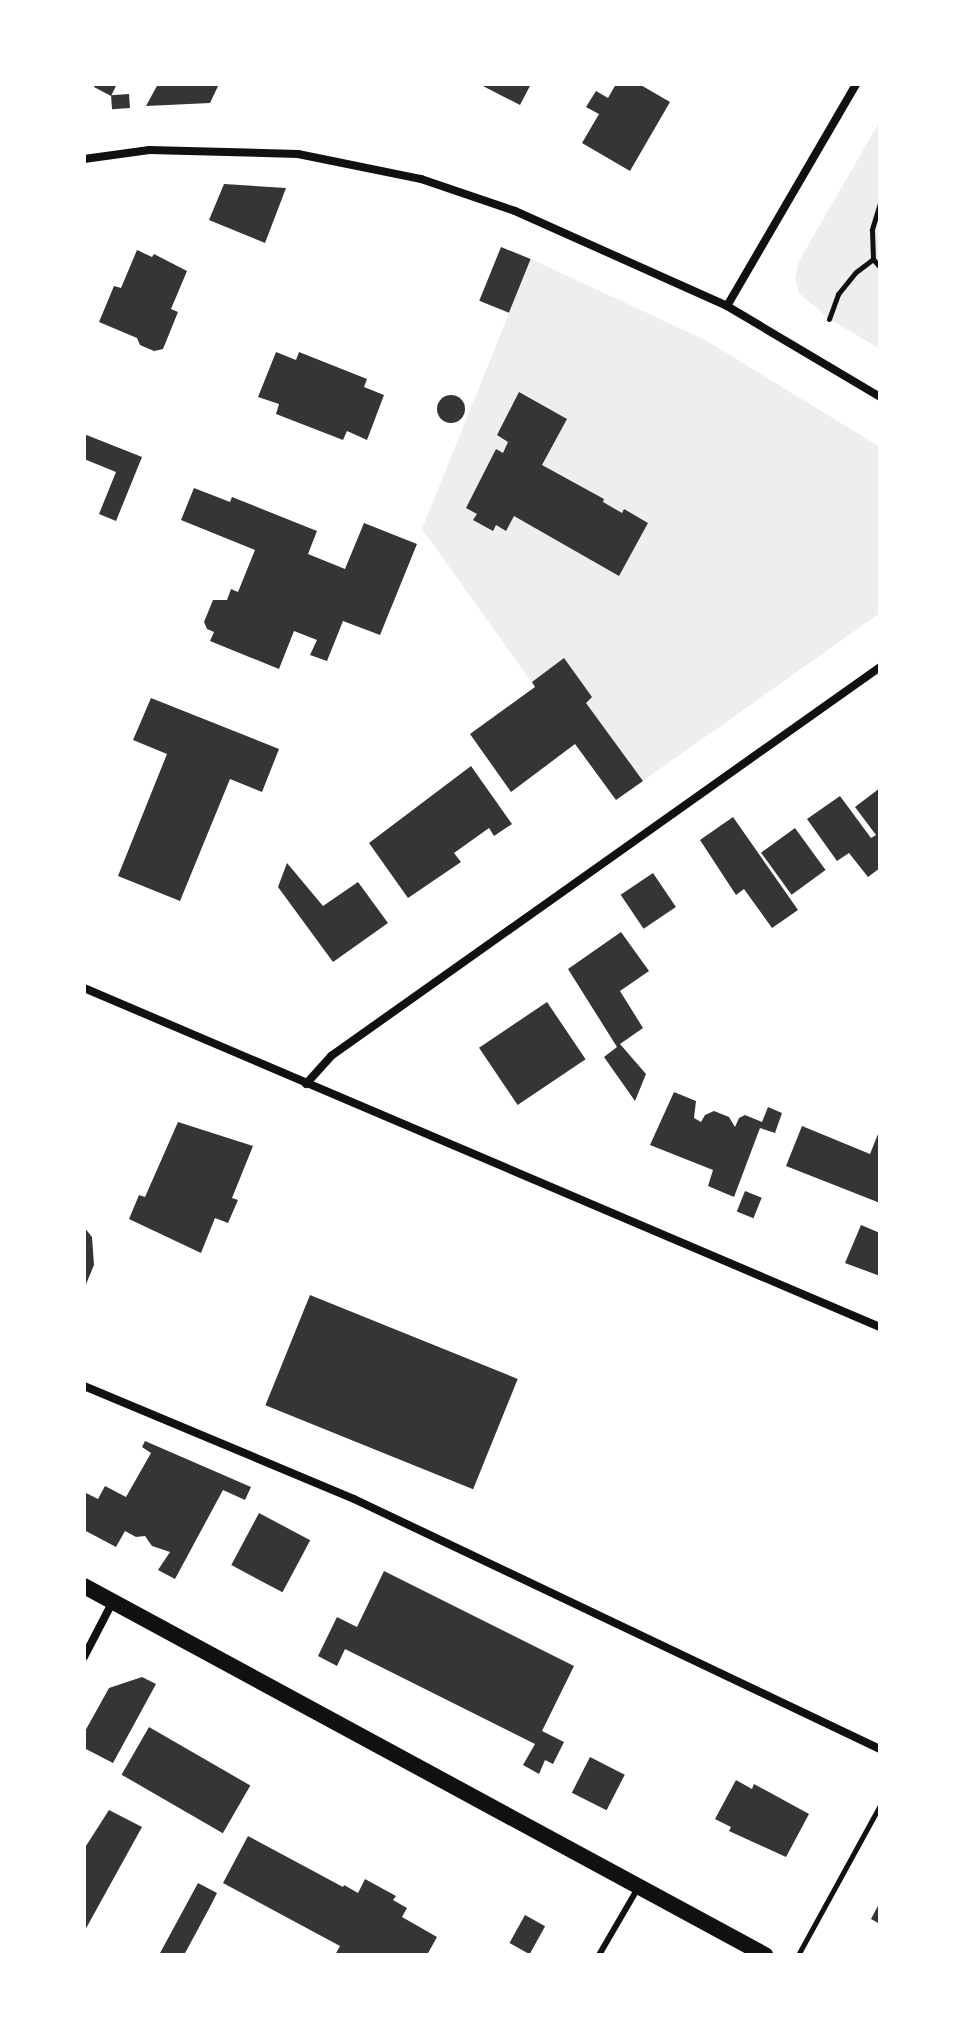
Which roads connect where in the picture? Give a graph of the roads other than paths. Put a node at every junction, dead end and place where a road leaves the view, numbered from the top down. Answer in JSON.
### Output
{"nodes":[{"id":1,"x":856,"y":84,"type":"edge"},
{"id":2,"x":84,"y":159,"type":"edge"},
{"id":3,"x":727,"y":306,"type":"junction"},
{"id":4,"x":880,"y":397,"type":"edge"},
{"id":5,"x":880,"y":667,"type":"edge"},
{"id":6,"x":84,"y":988,"type":"edge"},
{"id":7,"x":306,"y":1084,"type":"junction"},
{"id":8,"x":880,"y":1327,"type":"edge"},
{"id":9,"x":84,"y":1386,"type":"edge"},
{"id":10,"x":84,"y":1586,"type":"edge"},
{"id":11,"x":113,"y":1601,"type":"junction"},
{"id":12,"x":84,"y":1657,"type":"edge"},
{"id":13,"x":880,"y":1749,"type":"edge"},
{"id":14,"x":638,"y":1888,"type":"junction"},
{"id":15,"x":599,"y":1955,"type":"edge"},
{"id":16,"x":765,"y":1955,"type":"edge"}],
"edges":[{"from":1,"to":3,"type":"street"},
{"from":2,"to":3,"type":"street"},
{"from":3,"to":4,"type":"street"},
{"from":5,"to":7,"type":"street"},
{"from":6,"to":7,"type":"street"},
{"from":7,"to":8,"type":"street"},
{"from":9,"to":13,"type":"street"},
{"from":10,"to":11,"type":"main road"},
{"from":11,"to":12,"type":"street"},
{"from":11,"to":14,"type":"main road"},
{"from":14,"to":15,"type":"lane"},
{"from":14,"to":16,"type":"main road"}]}
